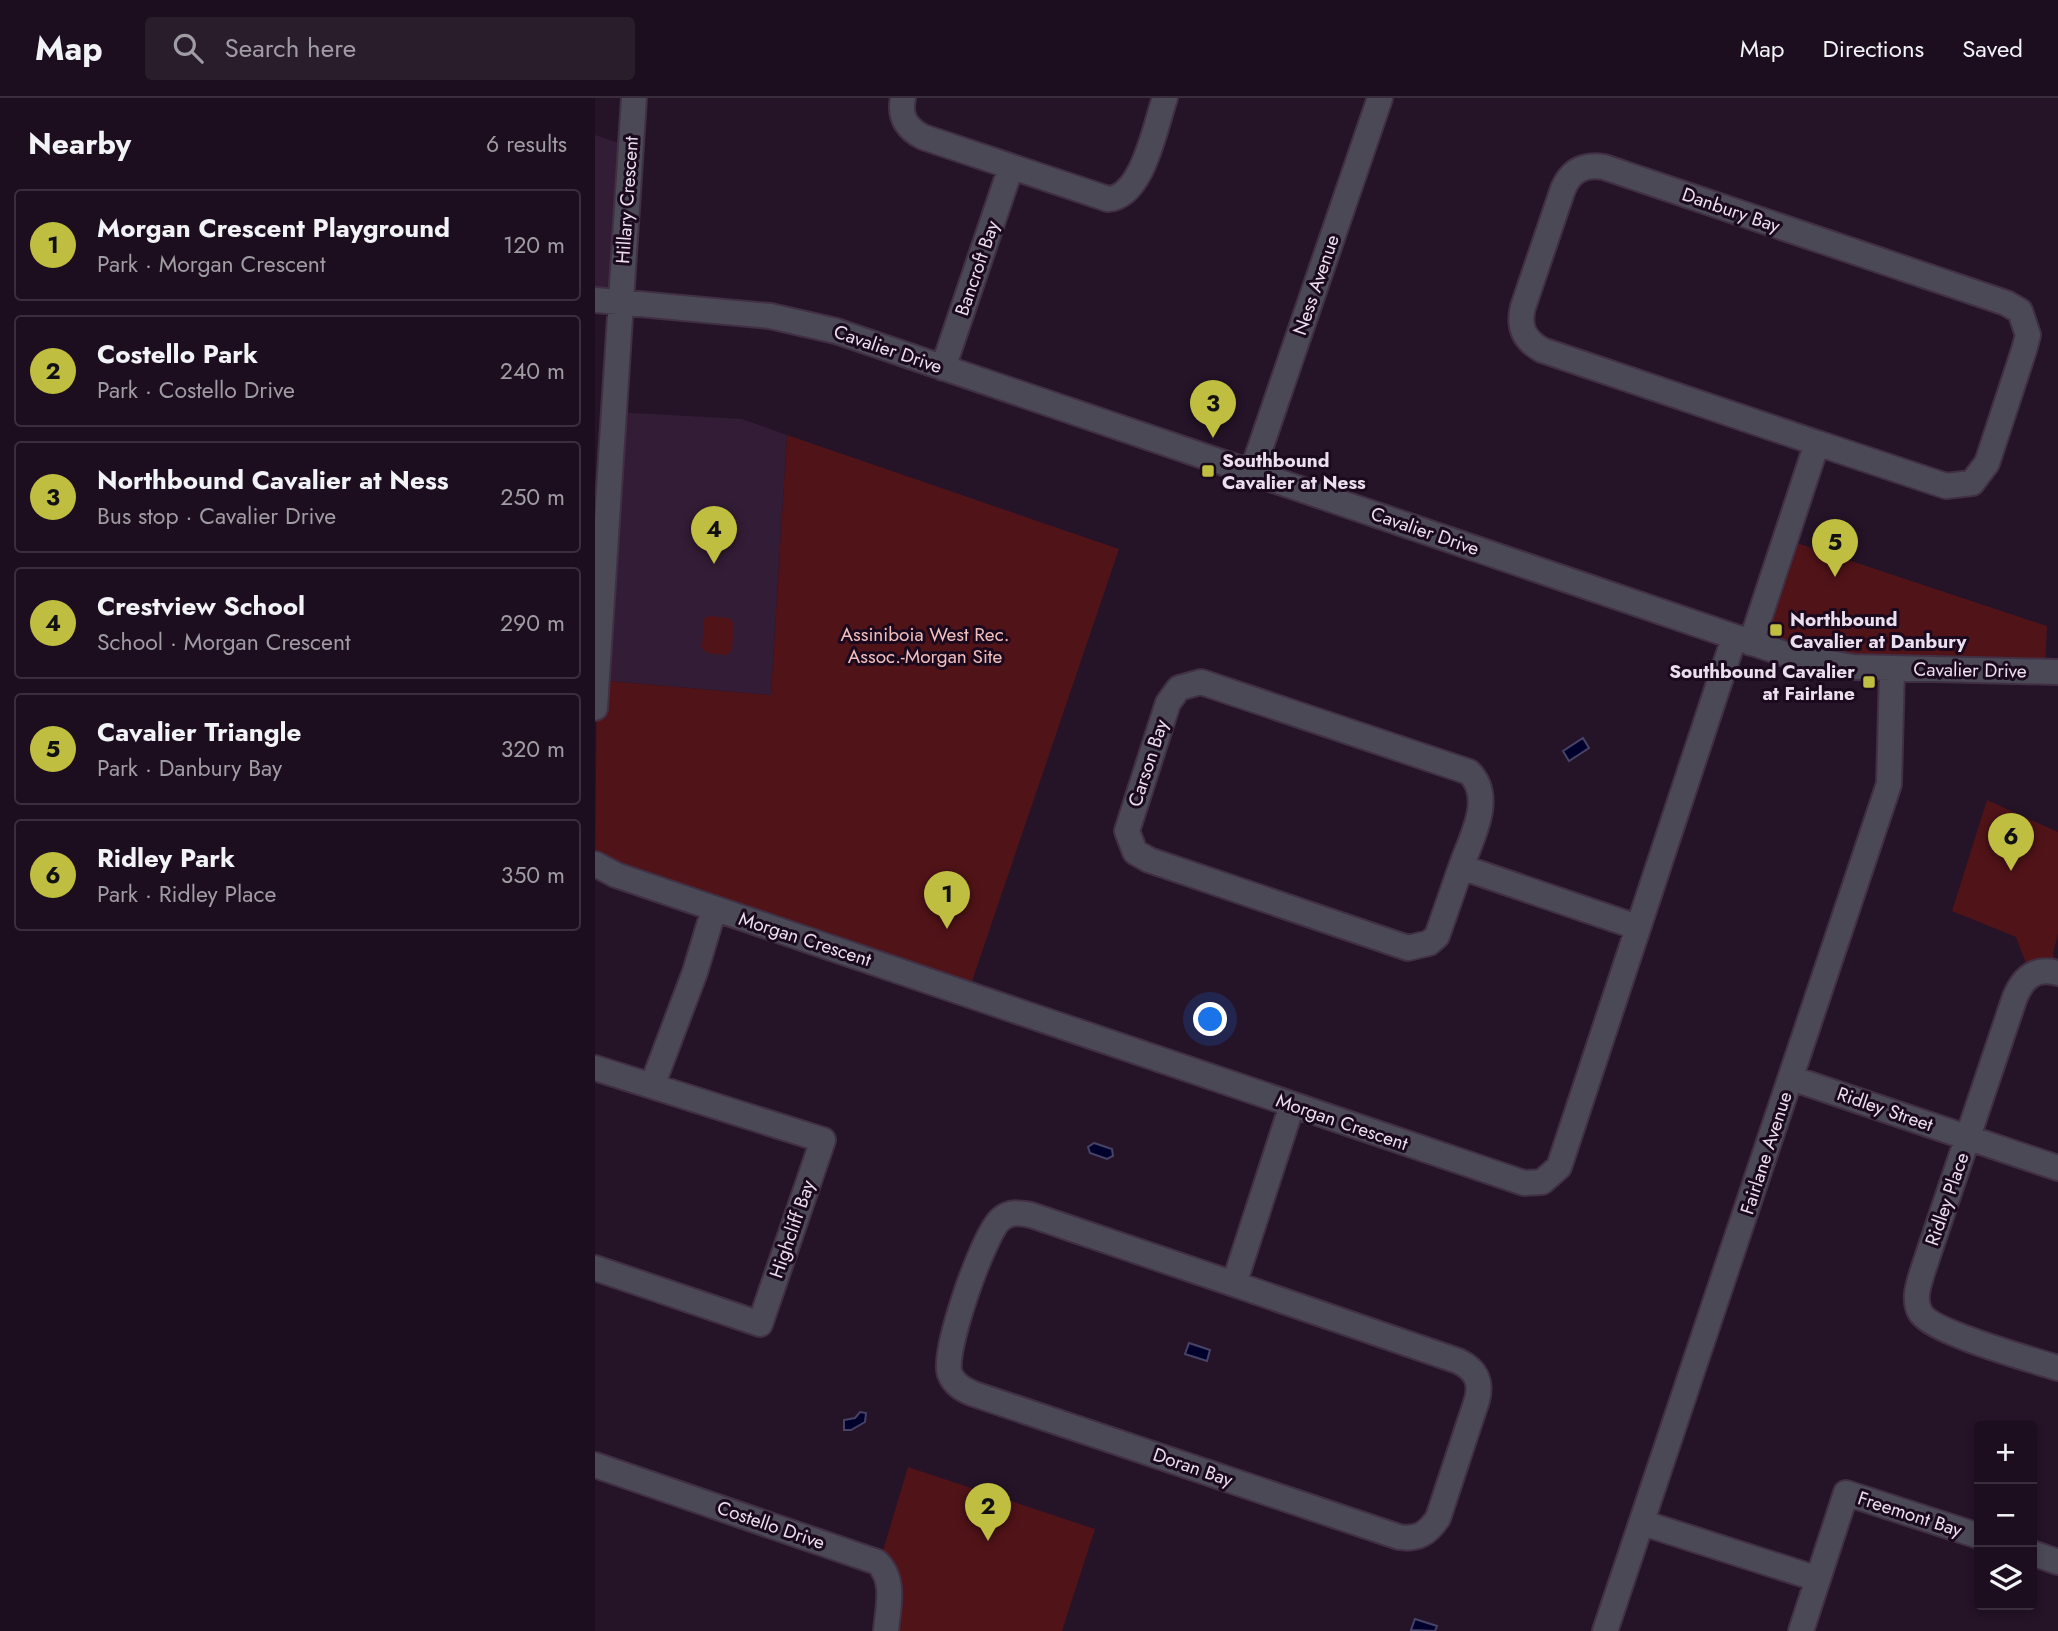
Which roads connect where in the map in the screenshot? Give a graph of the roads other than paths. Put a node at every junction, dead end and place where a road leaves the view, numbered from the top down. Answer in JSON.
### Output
{"nodes":[{"id":1,"x":634,"y":98,"type":"edge"},
{"id":2,"x":903,"y":98,"type":"edge"},
{"id":3,"x":1165,"y":98,"type":"edge"},
{"id":4,"x":1380,"y":98,"type":"edge"},
{"id":5,"x":1011,"y":167,"type":"junction"},
{"id":6,"x":595,"y":300,"type":"edge"},
{"id":7,"x":621,"y":301,"type":"junction"},
{"id":8,"x":943,"y":368,"type":"junction"},
{"id":9,"x":1817,"y":443,"type":"junction"},
{"id":10,"x":1252,"y":472,"type":"junction"},
{"id":11,"x":1742,"y":641,"type":"junction"},
{"id":12,"x":1892,"y":669,"type":"junction"},
{"id":13,"x":2058,"y":672,"type":"edge"},
{"id":14,"x":595,"y":708,"type":"edge"},
{"id":15,"x":595,"y":863,"type":"edge"},
{"id":16,"x":1461,"y":867,"type":"junction"},
{"id":17,"x":714,"y":909,"type":"junction"},
{"id":18,"x":1637,"y":927,"type":"junction"},
{"id":19,"x":2058,"y":973,"type":"edge"},
{"id":20,"x":595,"y":1068,"type":"edge"},
{"id":21,"x":1791,"y":1078,"type":"junction"},
{"id":22,"x":652,"y":1086,"type":"junction"},
{"id":23,"x":1292,"y":1105,"type":"junction"},
{"id":24,"x":1968,"y":1137,"type":"junction"},
{"id":25,"x":2058,"y":1168,"type":"edge"},
{"id":26,"x":595,"y":1268,"type":"edge"},
{"id":27,"x":1234,"y":1284,"type":"junction"},
{"id":28,"x":2058,"y":1368,"type":"edge"},
{"id":29,"x":595,"y":1465,"type":"edge"},
{"id":30,"x":1643,"y":1523,"type":"junction"},
{"id":31,"x":1974,"y":1534,"type":"edge"},
{"id":32,"x":2037,"y":1555,"type":"edge"},
{"id":33,"x":2058,"y":1562,"type":"edge"},
{"id":34,"x":1818,"y":1579,"type":"junction"},
{"id":35,"x":886,"y":1631,"type":"edge"},
{"id":36,"x":1605,"y":1631,"type":"edge"},
{"id":37,"x":1801,"y":1631,"type":"edge"}],
"edges":[{"from":1,"to":7,"type":"street","name":"Hillary Crescent"},
{"from":2,"to":5,"type":"street"},
{"from":3,"to":5,"type":"street"},
{"from":4,"to":10,"type":"street","name":"Ness Avenue"},
{"from":5,"to":8,"type":"street","name":"Bancroft Bay"},
{"from":6,"to":7,"type":"street","name":"Cavalier Drive"},
{"from":7,"to":8,"type":"street","name":"Cavalier Drive"},
{"from":7,"to":14,"type":"street"},
{"from":8,"to":10,"type":"street","name":"Cavalier Drive"},
{"from":9,"to":9,"type":"street","name":"Danbury Bay"},
{"from":9,"to":11,"type":"street"},
{"from":10,"to":11,"type":"street","name":"Cavalier Drive"},
{"from":11,"to":12,"type":"street","name":"Cavalier Drive"},
{"from":11,"to":18,"type":"street","name":"Morgan Crescent"},
{"from":12,"to":13,"type":"street","name":"Cavalier Drive"},
{"from":12,"to":21,"type":"street","name":"Fairlane Avenue"},
{"from":15,"to":17,"type":"street","name":"Morgan Crescent"},
{"from":16,"to":16,"type":"street","name":"Carson Bay"},
{"from":16,"to":18,"type":"street"},
{"from":17,"to":22,"type":"street"},
{"from":17,"to":23,"type":"street","name":"Morgan Crescent"},
{"from":18,"to":23,"type":"street","name":"Morgan Crescent"},
{"from":19,"to":24,"type":"street","name":"Ridley Place"},
{"from":20,"to":22,"type":"street","name":"Highcliff Bay"},
{"from":21,"to":24,"type":"street","name":"Ridley Street"},
{"from":21,"to":30,"type":"street","name":"Fairlane Avenue"},
{"from":22,"to":26,"type":"street","name":"Highcliff Bay"},
{"from":23,"to":27,"type":"street"},
{"from":24,"to":25,"type":"street","name":"Ridley Street"},
{"from":24,"to":28,"type":"street","name":"Ridley Place"},
{"from":27,"to":27,"type":"street","name":"Doran Bay"},
{"from":29,"to":35,"type":"street","name":"Costello Drive"},
{"from":30,"to":34,"type":"street"},
{"from":30,"to":36,"type":"street","name":"Fairlane Avenue"},
{"from":31,"to":34,"type":"street","name":"Freemont Bay"},
{"from":32,"to":33,"type":"street"},
{"from":34,"to":37,"type":"street","name":"Freemont Bay"}]}
